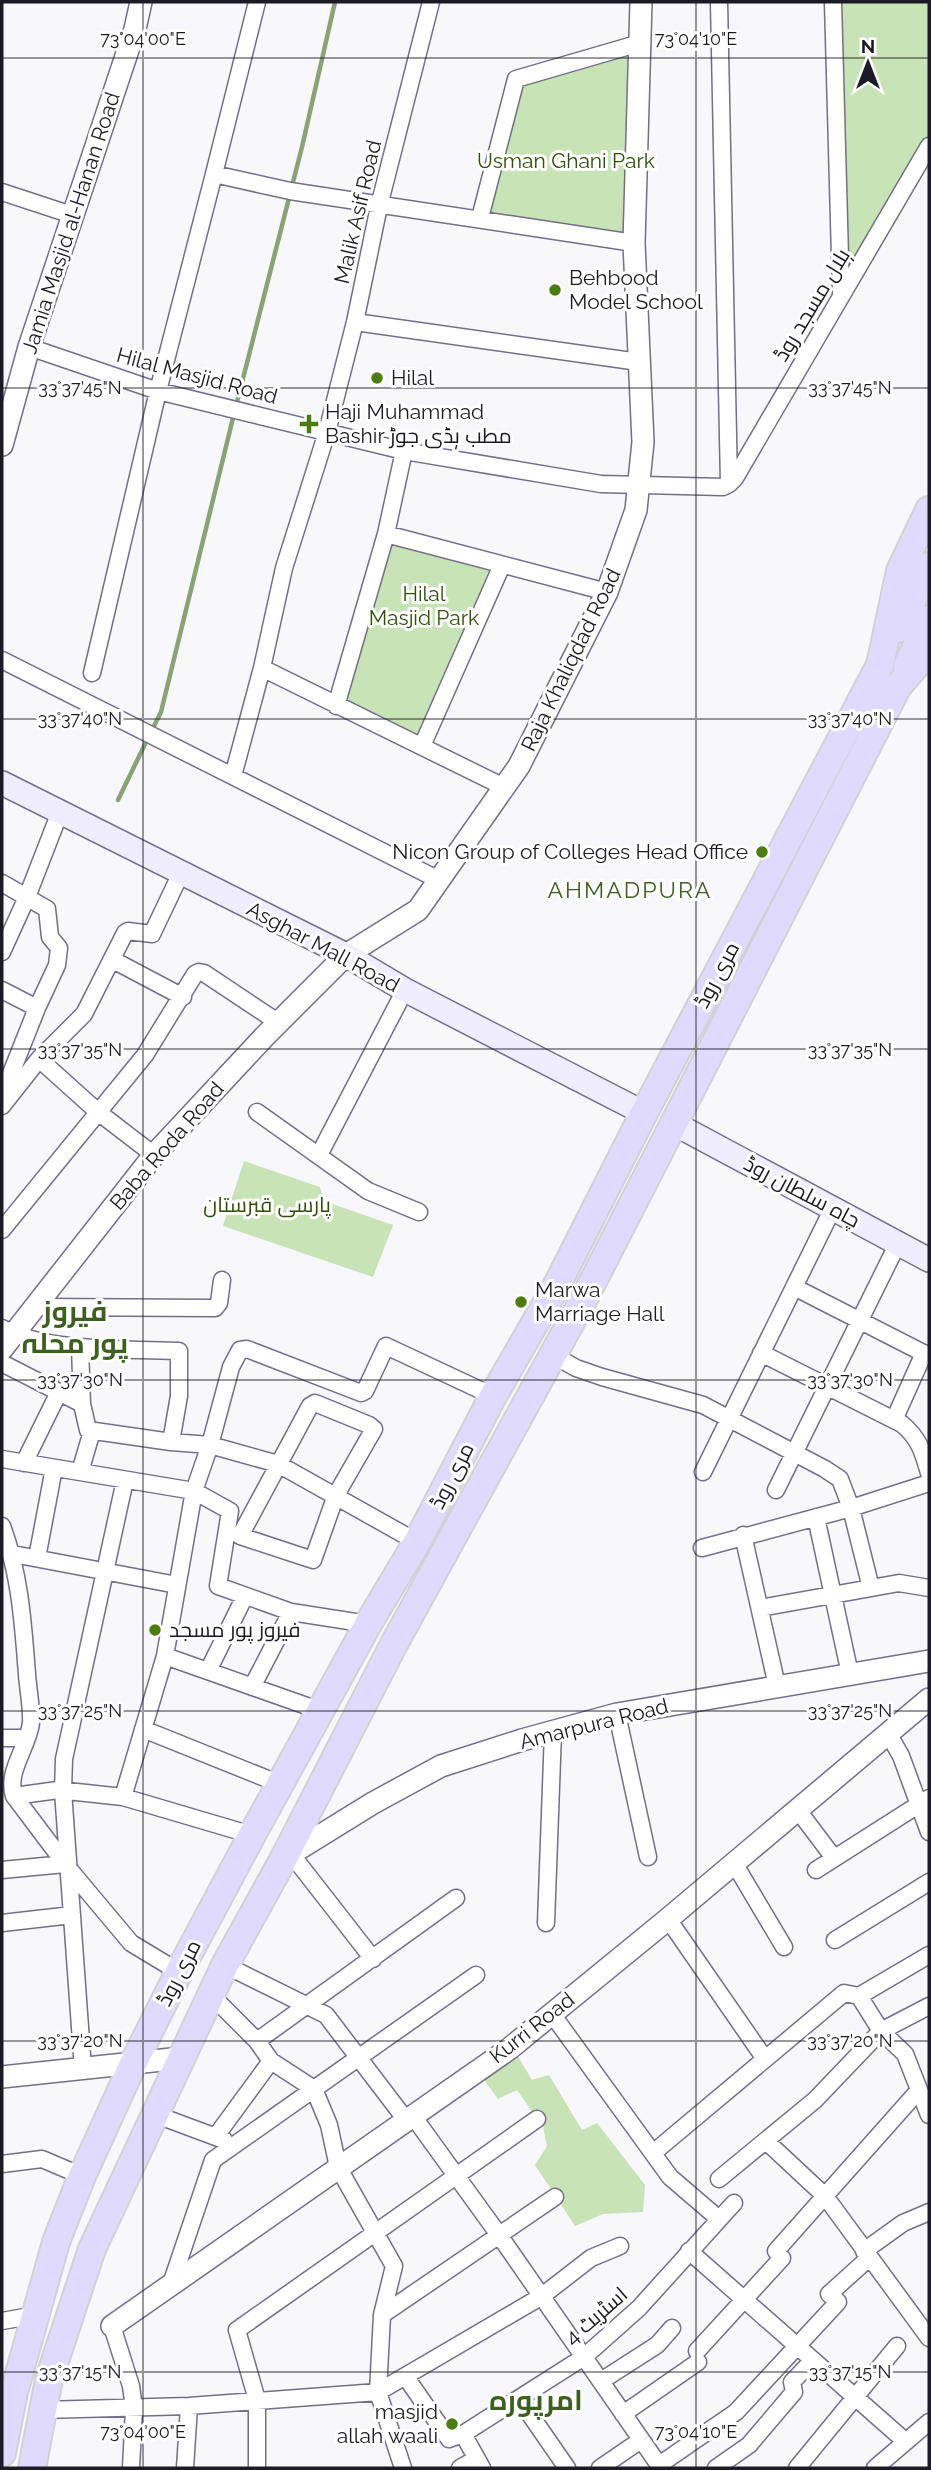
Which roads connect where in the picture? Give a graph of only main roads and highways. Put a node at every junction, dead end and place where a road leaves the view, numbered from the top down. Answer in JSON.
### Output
{"nodes":[{"id":1,"x":929,"y":510,"type":"edge"},
{"id":2,"x":929,"y":566,"type":"edge"},
{"id":3,"x":929,"y":619,"type":"edge"},
{"id":4,"x":929,"y":651,"type":"edge"},
{"id":5,"x":880,"y":664,"type":"junction"},
{"id":6,"x":898,"y":686,"type":"junction"},
{"id":7,"x":2,"y":783,"type":"edge"},
{"id":8,"x":644,"y":1113,"type":"junction"},
{"id":9,"x":675,"y":1124,"type":"junction"},
{"id":10,"x":929,"y":1260,"type":"edge"},
{"id":11,"x":8,"y":2398,"type":"edge"},
{"id":12,"x":2,"y":2453,"type":"edge"},
{"id":13,"x":32,"y":2468,"type":"edge"}],
"edges":[{"from":1,"to":5,"type":"main road","name":"مری روڈ"},
{"from":2,"to":5,"type":"main road"},
{"from":3,"to":6,"type":"main road"},
{"from":4,"to":6,"type":"main road","name":"مری روڈ"},
{"from":5,"to":8,"type":"main road","name":"مری روڈ"},
{"from":6,"to":9,"type":"main road","name":"مری روڈ"},
{"from":7,"to":8,"type":"main road","name":"Asghar Mall Road"},
{"from":8,"to":11,"type":"main road","name":"مری روڈ"},
{"from":9,"to":10,"type":"main road","name":"چاہ سلطان روڈ"},
{"from":9,"to":13,"type":"main road","name":"مری روڈ"},
{"from":11,"to":12,"type":"main road","name":"مری روڈ"}]}
